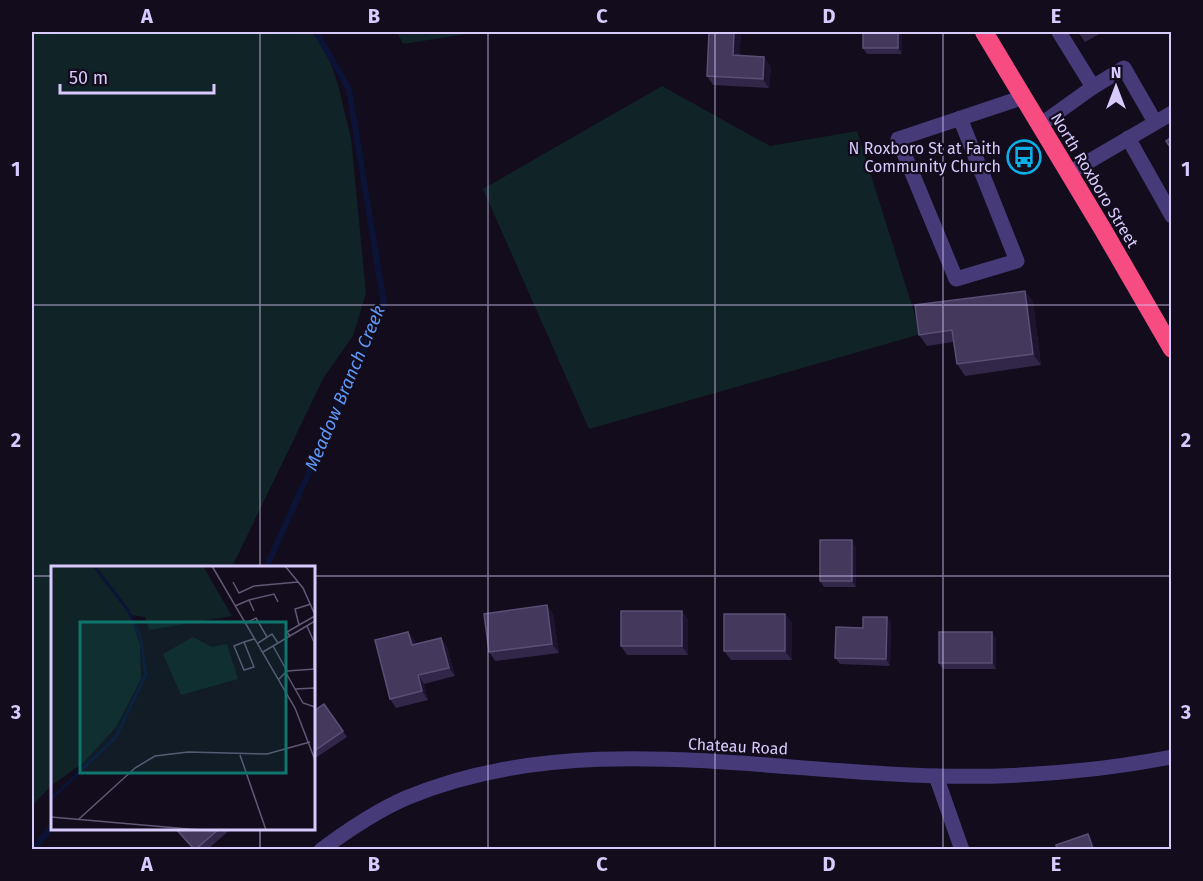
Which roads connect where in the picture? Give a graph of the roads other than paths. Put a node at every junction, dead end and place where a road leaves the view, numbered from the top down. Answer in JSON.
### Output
{"nodes":[{"id":1,"x":984,"y":32,"type":"edge"},
{"id":2,"x":1059,"y":32,"type":"edge"},
{"id":3,"x":1093,"y":87,"type":"junction"},
{"id":4,"x":1024,"y":97,"type":"junction"},
{"id":5,"x":1172,"y":113,"type":"edge"},
{"id":6,"x":960,"y":118,"type":"junction"},
{"id":7,"x":1155,"y":122,"type":"junction"},
{"id":8,"x":1040,"y":125,"type":"junction"},
{"id":9,"x":1128,"y":138,"type":"junction"},
{"id":10,"x":1069,"y":173,"type":"junction"},
{"id":11,"x":1172,"y":216,"type":"edge"},
{"id":12,"x":1167,"y":329,"type":"edge"},
{"id":13,"x":1172,"y":349,"type":"edge"},
{"id":14,"x":1172,"y":757,"type":"edge"},
{"id":15,"x":936,"y":776,"type":"junction"},
{"id":16,"x":321,"y":849,"type":"edge"},
{"id":17,"x":962,"y":849,"type":"edge"}],
"edges":[{"from":1,"to":4,"type":"highway","name":"North Roxboro Street"},
{"from":2,"to":3,"type":"street"},
{"from":3,"to":7,"type":"street"},
{"from":3,"to":8,"type":"street"},
{"from":4,"to":6,"type":"street"},
{"from":4,"to":8,"type":"highway","name":"North Roxboro Street"},
{"from":5,"to":7,"type":"street"},
{"from":6,"to":6,"type":"street"},
{"from":7,"to":9,"type":"street"},
{"from":8,"to":10,"type":"highway","name":"North Roxboro Street"},
{"from":9,"to":10,"type":"street"},
{"from":9,"to":11,"type":"street"},
{"from":10,"to":12,"type":"highway","name":"North Roxboro Street"},
{"from":12,"to":13,"type":"highway","name":"North Roxboro Street"},
{"from":14,"to":15,"type":"street","name":"Chateau Road"},
{"from":15,"to":16,"type":"street","name":"Chateau Road"},
{"from":15,"to":17,"type":"street"}]}
